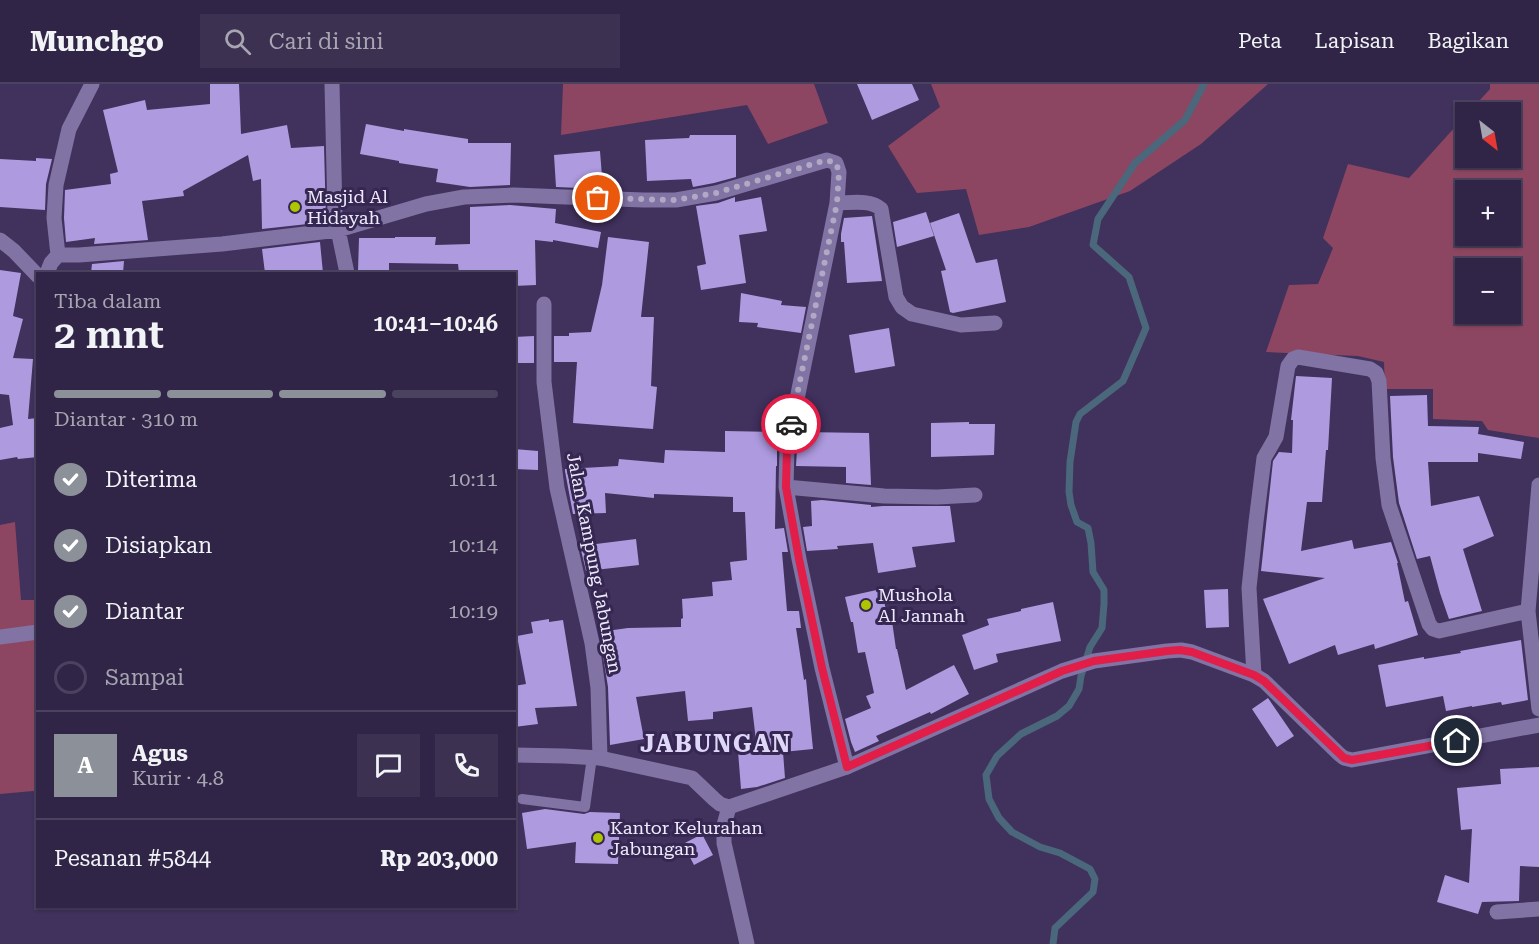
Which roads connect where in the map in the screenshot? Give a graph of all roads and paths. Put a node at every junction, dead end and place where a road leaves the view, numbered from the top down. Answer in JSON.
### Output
{"nodes":[{"id":1,"x":93,"y":84,"type":"edge"},
{"id":2,"x":332,"y":84,"type":"edge"},
{"id":3,"x":837,"y":203,"type":"junction"},
{"id":4,"x":338,"y":230,"type":"junction"},
{"id":5,"x":0,"y":240,"type":"edge"},
{"id":6,"x":58,"y":255,"type":"junction"},
{"id":7,"x":46,"y":272,"type":"edge"},
{"id":8,"x":347,"y":272,"type":"edge"},
{"id":9,"x":36,"y":274,"type":"edge"},
{"id":10,"x":544,"y":304,"type":"dead end"},
{"id":11,"x":995,"y":323,"type":"dead end"},
{"id":12,"x":1539,"y":485,"type":"edge"},
{"id":13,"x":786,"y":487,"type":"junction"},
{"id":14,"x":975,"y":495,"type":"dead end"},
{"id":15,"x":1528,"y":611,"type":"junction"},
{"id":16,"x":36,"y":632,"type":"edge"},
{"id":17,"x":0,"y":637,"type":"edge"},
{"id":18,"x":1254,"y":675,"type":"junction"},
{"id":19,"x":1539,"y":708,"type":"edge"},
{"id":20,"x":1539,"y":725,"type":"edge"},
{"id":21,"x":516,"y":755,"type":"edge"},
{"id":22,"x":596,"y":758,"type":"junction"},
{"id":23,"x":847,"y":767,"type":"junction"},
{"id":24,"x":522,"y":799,"type":"dead end"},
{"id":25,"x":729,"y":807,"type":"junction"},
{"id":26,"x":1539,"y":909,"type":"edge"},
{"id":27,"x":1497,"y":912,"type":"dead end"},
{"id":28,"x":747,"y":944,"type":"edge"}],
"edges":[{"from":1,"to":6,"type":"street"},
{"from":2,"to":4,"type":"street"},
{"from":3,"to":4,"type":"street"},
{"from":3,"to":11,"type":"street"},
{"from":3,"to":13,"type":"street"},
{"from":4,"to":6,"type":"street"},
{"from":4,"to":8,"type":"street"},
{"from":5,"to":9,"type":"street"},
{"from":6,"to":7,"type":"street"},
{"from":10,"to":22,"type":"street","name":"Jalan Kampung Jabungan"},
{"from":12,"to":15,"type":"street"},
{"from":13,"to":14,"type":"street"},
{"from":13,"to":23,"type":"street"},
{"from":15,"to":18,"type":"street"},
{"from":15,"to":19,"type":"street"},
{"from":16,"to":17,"type":"street"},
{"from":18,"to":20,"type":"street"},
{"from":18,"to":23,"type":"street"},
{"from":21,"to":22,"type":"street"},
{"from":22,"to":24,"type":"lane"},
{"from":22,"to":25,"type":"street"},
{"from":23,"to":25,"type":"street"},
{"from":25,"to":28,"type":"street"},
{"from":26,"to":27,"type":"street"}]}
